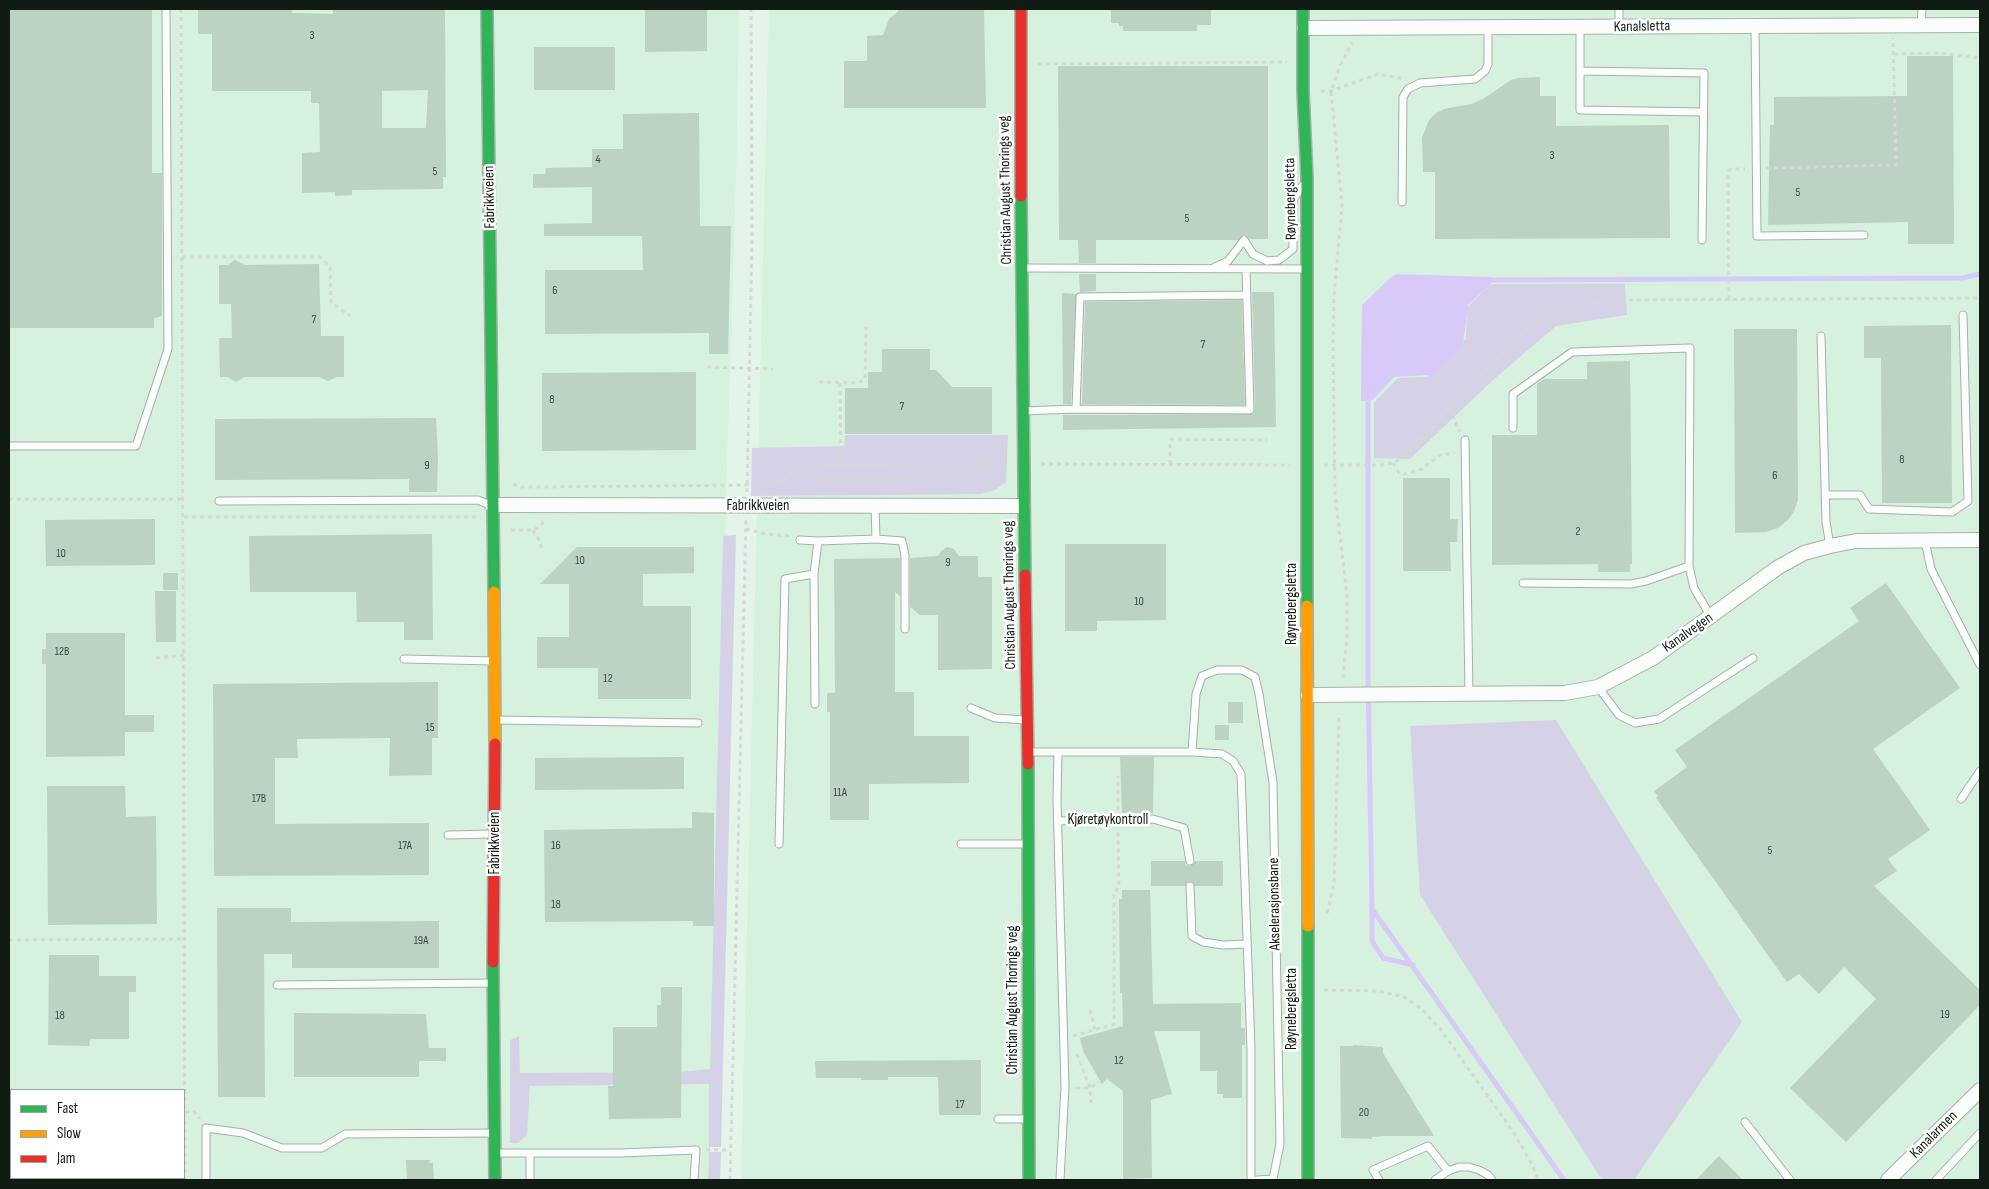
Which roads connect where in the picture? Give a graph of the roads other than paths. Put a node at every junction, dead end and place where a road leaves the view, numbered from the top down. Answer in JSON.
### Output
{"nodes":[{"id":1,"x":166,"y":9,"type":"edge"},
{"id":2,"x":487,"y":9,"type":"edge"},
{"id":3,"x":1021,"y":9,"type":"edge"},
{"id":4,"x":1303,"y":9,"type":"edge"},
{"id":5,"x":1619,"y":9,"type":"edge"},
{"id":6,"x":1922,"y":9,"type":"edge"},
{"id":7,"x":1921,"y":25,"type":"junction"},
{"id":8,"x":1979,"y":25,"type":"edge"},
{"id":9,"x":1755,"y":26,"type":"junction"},
{"id":10,"x":1619,"y":27,"type":"junction"},
{"id":11,"x":1304,"y":28,"type":"junction"},
{"id":12,"x":1488,"y":28,"type":"junction"},
{"id":13,"x":1580,"y":28,"type":"junction"},
{"id":14,"x":1580,"y":71,"type":"junction"},
{"id":15,"x":1703,"y":112,"type":"junction"},
{"id":16,"x":1307,"y":178,"type":"junction"},
{"id":17,"x":1402,"y":202,"type":"dead end"},
{"id":18,"x":1864,"y":235,"type":"dead end"},
{"id":19,"x":1702,"y":240,"type":"dead end"},
{"id":20,"x":1022,"y":268,"type":"junction"},
{"id":21,"x":1212,"y":268,"type":"junction"},
{"id":22,"x":1246,"y":269,"type":"junction"},
{"id":23,"x":1307,"y":269,"type":"junction"},
{"id":24,"x":1247,"y":295,"type":"junction"},
{"id":25,"x":1963,"y":315,"type":"dead end"},
{"id":26,"x":1821,"y":336,"type":"dead end"},
{"id":27,"x":1076,"y":409,"type":"junction"},
{"id":28,"x":1022,"y":411,"type":"junction"},
{"id":29,"x":1513,"y":428,"type":"dead end"},
{"id":30,"x":1466,"y":440,"type":"road end"},
{"id":31,"x":9,"y":446,"type":"edge"},
{"id":32,"x":1825,"y":496,"type":"junction"},
{"id":33,"x":219,"y":501,"type":"dead end"},
{"id":34,"x":492,"y":505,"type":"junction"},
{"id":35,"x":875,"y":506,"type":"junction"},
{"id":36,"x":1023,"y":506,"type":"junction"},
{"id":37,"x":876,"y":539,"type":"junction"},
{"id":38,"x":800,"y":540,"type":"road end"},
{"id":39,"x":1980,"y":540,"type":"edge"},
{"id":40,"x":818,"y":541,"type":"junction"},
{"id":41,"x":1925,"y":541,"type":"junction"},
{"id":42,"x":1830,"y":546,"type":"junction"},
{"id":43,"x":1690,"y":566,"type":"junction"},
{"id":44,"x":814,"y":574,"type":"junction"},
{"id":45,"x":1523,"y":583,"type":"dead end"},
{"id":46,"x":1711,"y":618,"type":"junction"},
{"id":47,"x":905,"y":629,"type":"dead end"},
{"id":48,"x":1753,"y":658,"type":"dead end"},
{"id":49,"x":404,"y":659,"type":"dead end"},
{"id":50,"x":494,"y":661,"type":"junction"},
{"id":51,"x":1980,"y":665,"type":"edge"},
{"id":52,"x":1598,"y":687,"type":"junction"},
{"id":53,"x":1469,"y":694,"type":"junction"},
{"id":54,"x":1308,"y":695,"type":"junction"},
{"id":55,"x":815,"y":704,"type":"dead end"},
{"id":56,"x":971,"y":708,"type":"dead end"},
{"id":57,"x":495,"y":720,"type":"junction"},
{"id":58,"x":1027,"y":720,"type":"junction"},
{"id":59,"x":698,"y":723,"type":"dead end"},
{"id":60,"x":1027,"y":752,"type":"junction"},
{"id":61,"x":1058,"y":752,"type":"junction"},
{"id":62,"x":1192,"y":752,"type":"junction"},
{"id":63,"x":1980,"y":771,"type":"edge"},
{"id":64,"x":1960,"y":800,"type":"dead end"},
{"id":65,"x":1058,"y":820,"type":"junction"},
{"id":66,"x":495,"y":834,"type":"junction"},
{"id":67,"x":448,"y":835,"type":"dead end"},
{"id":68,"x":779,"y":844,"type":"dead end"},
{"id":69,"x":961,"y":844,"type":"dead end"},
{"id":70,"x":1028,"y":844,"type":"junction"},
{"id":71,"x":1190,"y":861,"type":"dead end"},
{"id":72,"x":1190,"y":886,"type":"dead end"},
{"id":73,"x":1247,"y":944,"type":"junction"},
{"id":74,"x":493,"y":983,"type":"junction"},
{"id":75,"x":277,"y":985,"type":"dead end"},
{"id":76,"x":1979,"y":1092,"type":"edge"},
{"id":77,"x":998,"y":1119,"type":"dead end"},
{"id":78,"x":1029,"y":1119,"type":"junction"},
{"id":79,"x":1745,"y":1122,"type":"dead end"},
{"id":80,"x":494,"y":1133,"type":"junction"},
{"id":81,"x":1980,"y":1133,"type":"edge"},
{"id":82,"x":494,"y":1153,"type":"junction"},
{"id":83,"x":530,"y":1153,"type":"junction"},
{"id":84,"x":1448,"y":1171,"type":"junction"},
{"id":85,"x":206,"y":1180,"type":"edge"},
{"id":86,"x":495,"y":1180,"type":"edge"},
{"id":87,"x":530,"y":1180,"type":"edge"},
{"id":88,"x":694,"y":1180,"type":"edge"},
{"id":89,"x":1029,"y":1180,"type":"edge"},
{"id":90,"x":1060,"y":1180,"type":"edge"},
{"id":91,"x":1251,"y":1180,"type":"edge"},
{"id":92,"x":1257,"y":1180,"type":"edge"},
{"id":93,"x":1307,"y":1180,"type":"edge"},
{"id":94,"x":1379,"y":1180,"type":"edge"},
{"id":95,"x":1435,"y":1180,"type":"edge"},
{"id":96,"x":1492,"y":1180,"type":"edge"},
{"id":97,"x":1790,"y":1180,"type":"edge"},
{"id":98,"x":1888,"y":1180,"type":"edge"},
{"id":99,"x":1936,"y":1180,"type":"edge"}],
"edges":[{"from":1,"to":31,"type":"lane"},
{"from":2,"to":34,"type":"street","name":"Fabrikkveien"},
{"from":3,"to":20,"type":"street","name":"Christian August Thorings veg"},
{"from":4,"to":11,"type":"street","name":"Røynebergsletta"},
{"from":5,"to":10,"type":"lane"},
{"from":6,"to":7,"type":"lane"},
{"from":7,"to":8,"type":"street","name":"Kanalsletta"},
{"from":7,"to":9,"type":"street","name":"Kanalsletta"},
{"from":9,"to":10,"type":"street","name":"Kanalsletta"},
{"from":9,"to":18,"type":"lane"},
{"from":10,"to":13,"type":"street","name":"Kanalsletta"},
{"from":11,"to":12,"type":"street","name":"Kanalsletta"},
{"from":11,"to":16,"type":"street","name":"Røynebergsletta"},
{"from":12,"to":13,"type":"street","name":"Kanalsletta"},
{"from":12,"to":17,"type":"lane"},
{"from":13,"to":14,"type":"lane"},
{"from":14,"to":15,"type":"lane"},
{"from":14,"to":15,"type":"lane"},
{"from":15,"to":19,"type":"lane"},
{"from":16,"to":21,"type":"lane"},
{"from":16,"to":23,"type":"street","name":"Røynebergsletta"},
{"from":20,"to":21,"type":"lane"},
{"from":20,"to":28,"type":"street","name":"Christian August Thorings veg"},
{"from":21,"to":22,"type":"lane"},
{"from":22,"to":23,"type":"lane"},
{"from":22,"to":24,"type":"lane"},
{"from":23,"to":54,"type":"street","name":"Røynebergsletta"},
{"from":24,"to":27,"type":"lane"},
{"from":24,"to":27,"type":"lane"},
{"from":25,"to":32,"type":"lane"},
{"from":26,"to":32,"type":"lane"},
{"from":27,"to":28,"type":"lane"},
{"from":28,"to":36,"type":"street","name":"Christian August Thorings veg"},
{"from":29,"to":43,"type":"lane"},
{"from":30,"to":53,"type":"lane"},
{"from":32,"to":42,"type":"lane"},
{"from":33,"to":34,"type":"lane"},
{"from":34,"to":35,"type":"street","name":"Fabrikkveien"},
{"from":34,"to":50,"type":"street","name":"Fabrikkveien"},
{"from":35,"to":36,"type":"street","name":"Fabrikkveien"},
{"from":35,"to":37,"type":"lane"},
{"from":36,"to":58,"type":"street","name":"Christian August Thorings veg"},
{"from":37,"to":40,"type":"lane"},
{"from":37,"to":47,"type":"lane"},
{"from":38,"to":40,"type":"lane"},
{"from":39,"to":41,"type":"street","name":"Kanalvegen"},
{"from":40,"to":44,"type":"lane"},
{"from":41,"to":42,"type":"street","name":"Kanalvegen"},
{"from":41,"to":51,"type":"lane"},
{"from":42,"to":46,"type":"street","name":"Kanalvegen"},
{"from":43,"to":45,"type":"lane"},
{"from":43,"to":46,"type":"lane"},
{"from":44,"to":55,"type":"lane"},
{"from":44,"to":68,"type":"lane"},
{"from":46,"to":52,"type":"street","name":"Kanalvegen"},
{"from":48,"to":52,"type":"lane"},
{"from":49,"to":50,"type":"lane"},
{"from":50,"to":57,"type":"street","name":"Fabrikkveien"},
{"from":52,"to":53,"type":"street","name":"Kanalvegen"},
{"from":53,"to":54,"type":"street","name":"Kanalvegen"},
{"from":54,"to":93,"type":"street","name":"Røynebergsletta"},
{"from":56,"to":58,"type":"lane"},
{"from":57,"to":59,"type":"lane"},
{"from":57,"to":66,"type":"street","name":"Fabrikkveien"},
{"from":58,"to":60,"type":"street","name":"Christian August Thorings veg"},
{"from":60,"to":61,"type":"lane"},
{"from":60,"to":70,"type":"street","name":"Christian August Thorings veg"},
{"from":61,"to":62,"type":"lane"},
{"from":61,"to":65,"type":"lane"},
{"from":62,"to":73,"type":"lane"},
{"from":62,"to":92,"type":"lane","name":"Akselerasjonsbane"},
{"from":63,"to":64,"type":"lane"},
{"from":65,"to":71,"type":"lane","name":"Kjøretøykontroll"},
{"from":65,"to":90,"type":"lane"},
{"from":66,"to":67,"type":"lane"},
{"from":66,"to":74,"type":"street","name":"Fabrikkveien"},
{"from":69,"to":70,"type":"lane"},
{"from":70,"to":78,"type":"street","name":"Christian August Thorings veg"},
{"from":72,"to":73,"type":"lane"},
{"from":73,"to":91,"type":"lane"},
{"from":74,"to":75,"type":"lane"},
{"from":74,"to":80,"type":"street","name":"Fabrikkveien"},
{"from":76,"to":98,"type":"street","name":"Kanalarmen"},
{"from":77,"to":78,"type":"lane"},
{"from":78,"to":89,"type":"street","name":"Christian August Thorings veg"},
{"from":79,"to":97,"type":"lane"},
{"from":80,"to":82,"type":"street","name":"Fabrikkveien"},
{"from":80,"to":85,"type":"lane"},
{"from":81,"to":99,"type":"lane"},
{"from":82,"to":83,"type":"lane"},
{"from":82,"to":86,"type":"street","name":"Fabrikkveien"},
{"from":83,"to":87,"type":"lane"},
{"from":83,"to":88,"type":"lane"},
{"from":84,"to":94,"type":"lane"},
{"from":84,"to":95,"type":"lane"},
{"from":84,"to":96,"type":"lane"}]}
